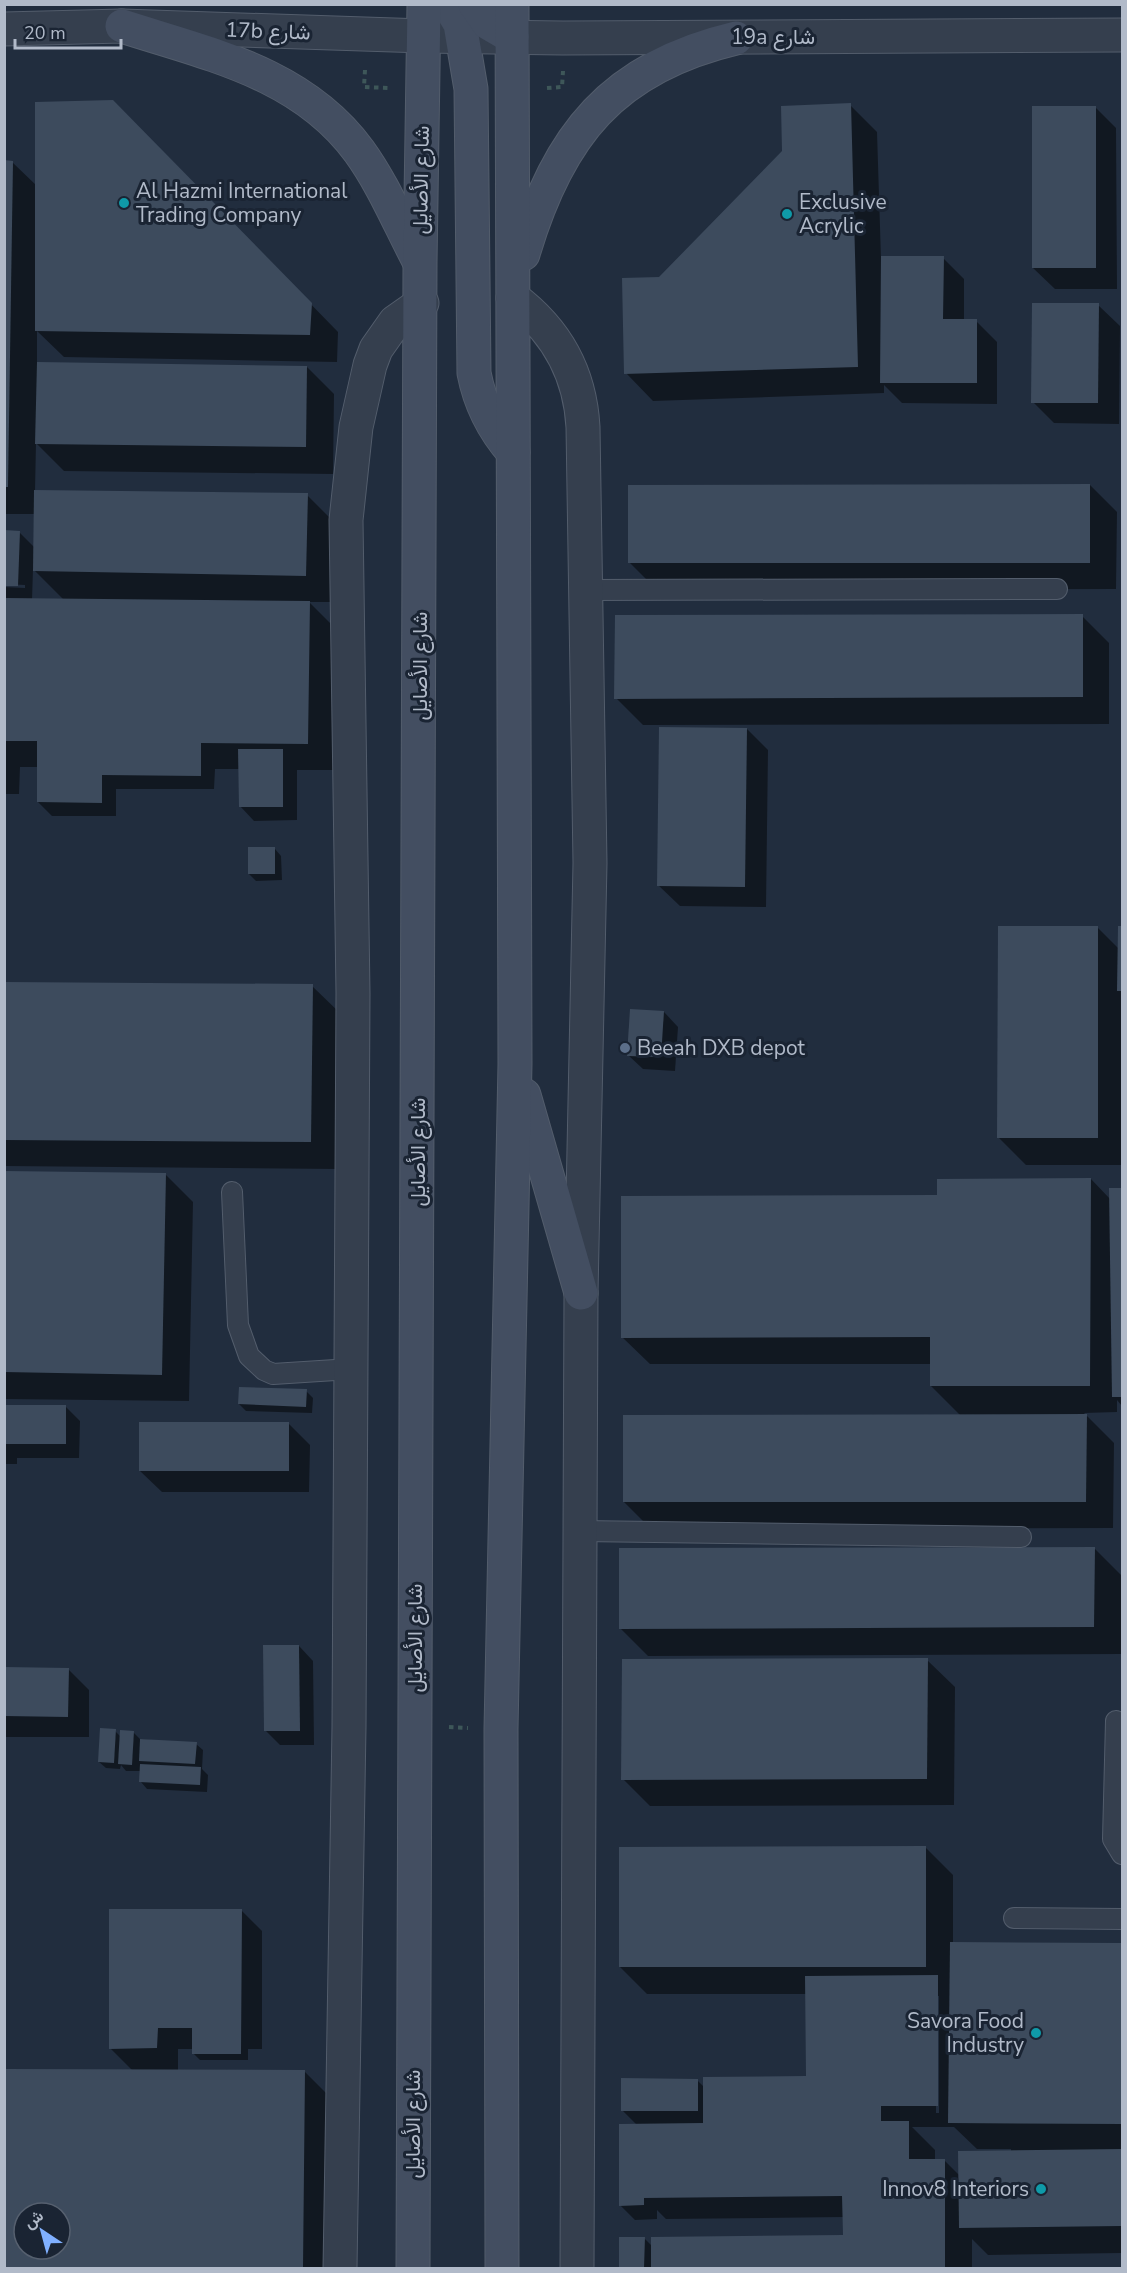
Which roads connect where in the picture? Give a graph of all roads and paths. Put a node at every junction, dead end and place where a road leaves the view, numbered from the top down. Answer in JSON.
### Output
{"nodes":[{"id":1,"x":448,"y":4,"type":"edge"},
{"id":2,"x":475,"y":4,"type":"edge"},
{"id":3,"x":512,"y":4,"type":"edge"},
{"id":4,"x":424,"y":20,"type":"edge"},
{"id":5,"x":122,"y":26,"type":"junction"},
{"id":6,"x":4,"y":29,"type":"edge"},
{"id":7,"x":1122,"y":35,"type":"edge"},
{"id":8,"x":464,"y":37,"type":"junction"},
{"id":9,"x":512,"y":37,"type":"junction"},
{"id":10,"x":736,"y":38,"type":"junction"},
{"id":11,"x":420,"y":262,"type":"junction"},
{"id":12,"x":513,"y":292,"type":"junction"},
{"id":13,"x":422,"y":303,"type":"junction"},
{"id":14,"x":513,"y":452,"type":"junction"},
{"id":15,"x":1057,"y":589,"type":"dead end"},
{"id":16,"x":586,"y":590,"type":"junction"},
{"id":17,"x":515,"y":1064,"type":"junction"},
{"id":18,"x":232,"y":1192,"type":"dead end"},
{"id":19,"x":581,"y":1293,"type":"junction"},
{"id":20,"x":351,"y":1369,"type":"junction"},
{"id":21,"x":581,"y":1531,"type":"junction"},
{"id":22,"x":1021,"y":1538,"type":"dead end"},
{"id":23,"x":1116,"y":1721,"type":"dead end"},
{"id":24,"x":1122,"y":1854,"type":"edge"},
{"id":25,"x":1014,"y":1918,"type":"dead end"},
{"id":26,"x":1122,"y":1919,"type":"edge"},
{"id":27,"x":340,"y":2268,"type":"edge"},
{"id":28,"x":412,"y":2268,"type":"edge"},
{"id":29,"x":502,"y":2268,"type":"edge"},
{"id":30,"x":577,"y":2268,"type":"edge"}],
"edges":[{"from":1,"to":8,"type":"main road"},
{"from":2,"to":9,"type":"main road"},
{"from":3,"to":9,"type":"main road"},
{"from":4,"to":5,"type":"street","name":"17b شارع"},
{"from":4,"to":8,"type":"street","name":"19a شارع"},
{"from":4,"to":11,"type":"main road","name":"شارع الأصايل"},
{"from":5,"to":6,"type":"street","name":"17b شارع"},
{"from":5,"to":11,"type":"main road"},
{"from":7,"to":10,"type":"street","name":"19a شارع"},
{"from":8,"to":9,"type":"street","name":"19a شارع"},
{"from":8,"to":14,"type":"main road"},
{"from":9,"to":10,"type":"street","name":"19a شارع"},
{"from":9,"to":12,"type":"main road"},
{"from":10,"to":12,"type":"main road"},
{"from":11,"to":13,"type":"main road","name":"شارع الأصايل"},
{"from":12,"to":14,"type":"main road"},
{"from":12,"to":16,"type":"street"},
{"from":13,"to":20,"type":"street"},
{"from":13,"to":28,"type":"main road","name":"شارع الأصايل"},
{"from":14,"to":17,"type":"main road"},
{"from":15,"to":16,"type":"lane"},
{"from":16,"to":19,"type":"street"},
{"from":17,"to":19,"type":"main road"},
{"from":17,"to":29,"type":"main road"},
{"from":18,"to":20,"type":"lane"},
{"from":19,"to":21,"type":"street"},
{"from":20,"to":27,"type":"street"},
{"from":21,"to":22,"type":"lane"},
{"from":21,"to":30,"type":"street"},
{"from":23,"to":24,"type":"lane"},
{"from":25,"to":26,"type":"lane"}]}
